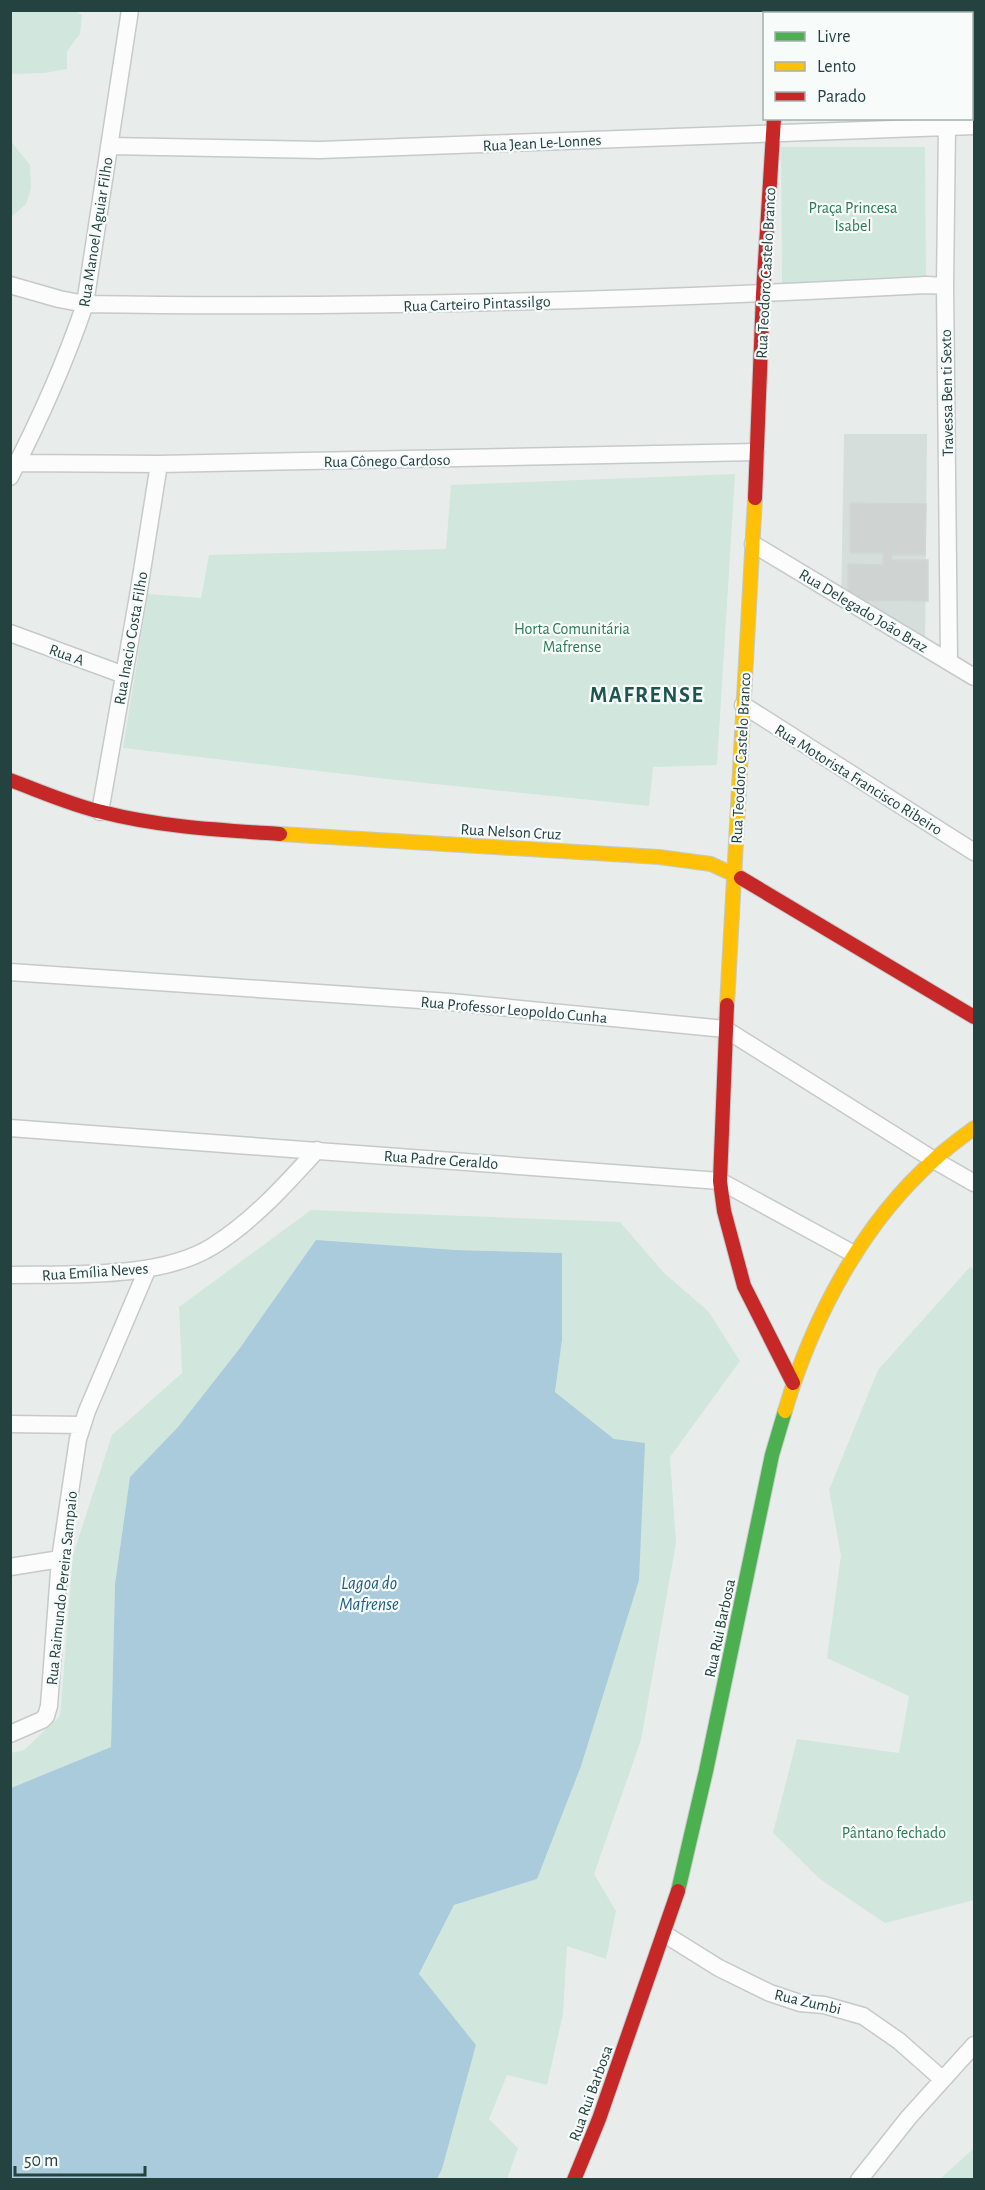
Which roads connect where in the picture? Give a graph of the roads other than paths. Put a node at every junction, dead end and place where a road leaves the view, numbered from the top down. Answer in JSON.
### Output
{"nodes":[{"id":1,"x":130,"y":10,"type":"edge"},
{"id":2,"x":773,"y":126,"type":"edge"},
{"id":3,"x":975,"y":126,"type":"edge"},
{"id":4,"x":946,"y":127,"type":"junction"},
{"id":5,"x":109,"y":147,"type":"junction"},
{"id":6,"x":10,"y":285,"type":"edge"},
{"id":7,"x":945,"y":286,"type":"junction"},
{"id":8,"x":763,"y":294,"type":"junction"},
{"id":9,"x":85,"y":304,"type":"junction"},
{"id":10,"x":756,"y":453,"type":"junction"},
{"id":11,"x":159,"y":464,"type":"junction"},
{"id":12,"x":14,"y":470,"type":"edge"},
{"id":13,"x":753,"y":544,"type":"junction"},
{"id":14,"x":10,"y":633,"type":"edge"},
{"id":15,"x":949,"y":660,"type":"junction"},
{"id":16,"x":124,"y":675,"type":"junction"},
{"id":17,"x":975,"y":677,"type":"edge"},
{"id":18,"x":743,"y":705,"type":"junction"},
{"id":19,"x":10,"y":780,"type":"edge"},
{"id":20,"x":100,"y":812,"type":"junction"},
{"id":21,"x":975,"y":852,"type":"edge"},
{"id":22,"x":733,"y":873,"type":"junction"},
{"id":23,"x":10,"y":972,"type":"edge"},
{"id":24,"x":975,"y":1017,"type":"edge"},
{"id":25,"x":725,"y":1029,"type":"junction"},
{"id":26,"x":10,"y":1128,"type":"edge"},
{"id":27,"x":975,"y":1128,"type":"edge"},
{"id":28,"x":317,"y":1150,"type":"junction"},
{"id":29,"x":934,"y":1160,"type":"junction"},
{"id":30,"x":720,"y":1181,"type":"junction"},
{"id":31,"x":975,"y":1183,"type":"edge"},
{"id":32,"x":854,"y":1254,"type":"junction"},
{"id":33,"x":147,"y":1270,"type":"junction"},
{"id":34,"x":10,"y":1275,"type":"edge"},
{"id":35,"x":793,"y":1383,"type":"junction"},
{"id":36,"x":10,"y":1424,"type":"edge"},
{"id":37,"x":82,"y":1425,"type":"junction"},
{"id":38,"x":60,"y":1559,"type":"junction"},
{"id":39,"x":10,"y":1567,"type":"edge"},
{"id":40,"x":18,"y":1731,"type":"edge"},
{"id":41,"x":666,"y":1935,"type":"junction"},
{"id":42,"x":975,"y":2045,"type":"edge"},
{"id":43,"x":942,"y":2079,"type":"junction"},
{"id":44,"x":574,"y":2180,"type":"edge"},
{"id":45,"x":860,"y":2180,"type":"edge"}],
"edges":[{"from":1,"to":5,"type":"street","name":"Rua Manoel Aguiar Filho"},
{"from":2,"to":4,"type":"street","name":"Rua Jean Le-Lonnes"},
{"from":2,"to":5,"type":"street","name":"Rua Jean Le-Lonnes"},
{"from":2,"to":8,"type":"street","name":"Rua Teodoro Castelo Branco"},
{"from":3,"to":4,"type":"street","name":"Rua Jean Le-Lonnes"},
{"from":4,"to":7,"type":"street","name":"Travessa Ben ti Sexto"},
{"from":5,"to":9,"type":"street","name":"Rua Manoel Aguiar Filho"},
{"from":6,"to":9,"type":"street","name":"Rua Carteiro Pintassilgo"},
{"from":7,"to":8,"type":"street","name":"Rua Carteiro Pintassilgo"},
{"from":7,"to":15,"type":"street","name":"Travessa Ben ti Sexto"},
{"from":8,"to":9,"type":"street","name":"Rua Carteiro Pintassilgo"},
{"from":8,"to":10,"type":"street","name":"Rua Teodoro Castelo Branco"},
{"from":9,"to":12,"type":"street","name":"Rua Manoel Aguiar Filho"},
{"from":10,"to":11,"type":"street","name":"Rua Cônego Cardoso"},
{"from":10,"to":13,"type":"street","name":"Rua Teodoro Castelo Branco"},
{"from":11,"to":12,"type":"street","name":"Rua Cônego Cardoso"},
{"from":11,"to":16,"type":"street","name":"Rua Inacio Costa Filho"},
{"from":13,"to":15,"type":"street","name":"Rua Delegado João Braz"},
{"from":13,"to":18,"type":"street","name":"Rua Teodoro Castelo Branco"},
{"from":14,"to":16,"type":"street","name":"Rua A"},
{"from":15,"to":17,"type":"street","name":"Rua Delegado João Braz"},
{"from":16,"to":20,"type":"street","name":"Rua Inacio Costa Filho"},
{"from":18,"to":21,"type":"street","name":"Rua Motorista Francisco Ribeiro"},
{"from":18,"to":22,"type":"street","name":"Rua Teodoro Castelo Branco"},
{"from":19,"to":20,"type":"street","name":"Rua Nelson Cruz"},
{"from":20,"to":22,"type":"street","name":"Rua Nelson Cruz"},
{"from":22,"to":24,"type":"street","name":"Rua Nelson Cruz"},
{"from":22,"to":25,"type":"street","name":"Rua Teodoro Castelo Branco"},
{"from":23,"to":25,"type":"street","name":"Rua Professor Leopoldo Cunha"},
{"from":25,"to":29,"type":"street","name":"Rua Professor Leopoldo Cunha"},
{"from":25,"to":30,"type":"street","name":"Rua Teodoro Castelo Branco"},
{"from":26,"to":28,"type":"street","name":"Rua Padre Geraldo"},
{"from":27,"to":29,"type":"street","name":"Rua Rui Barbosa"},
{"from":28,"to":30,"type":"street","name":"Rua Padre Geraldo"},
{"from":28,"to":33,"type":"street","name":"Rua Emília Neves"},
{"from":29,"to":31,"type":"street","name":"Rua Professor Leopoldo Cunha"},
{"from":29,"to":32,"type":"street","name":"Rua Rui Barbosa"},
{"from":30,"to":32,"type":"street","name":"Rua Padre Geraldo"},
{"from":30,"to":35,"type":"street","name":"Rua Teodoro Castelo Branco"},
{"from":32,"to":35,"type":"street","name":"Rua Rui Barbosa"},
{"from":33,"to":34,"type":"street","name":"Rua Emília Neves"},
{"from":33,"to":37,"type":"street","name":"Rua Raimundo Pereira Sampaio"},
{"from":35,"to":41,"type":"street","name":"Rua Rui Barbosa"},
{"from":36,"to":37,"type":"street"},
{"from":37,"to":38,"type":"street","name":"Rua Raimundo Pereira Sampaio"},
{"from":38,"to":39,"type":"street"},
{"from":38,"to":40,"type":"street","name":"Rua Raimundo Pereira Sampaio"},
{"from":41,"to":43,"type":"street","name":"Rua Zumbi"},
{"from":41,"to":44,"type":"street","name":"Rua Rui Barbosa"},
{"from":42,"to":43,"type":"street"},
{"from":43,"to":45,"type":"street"}]}
